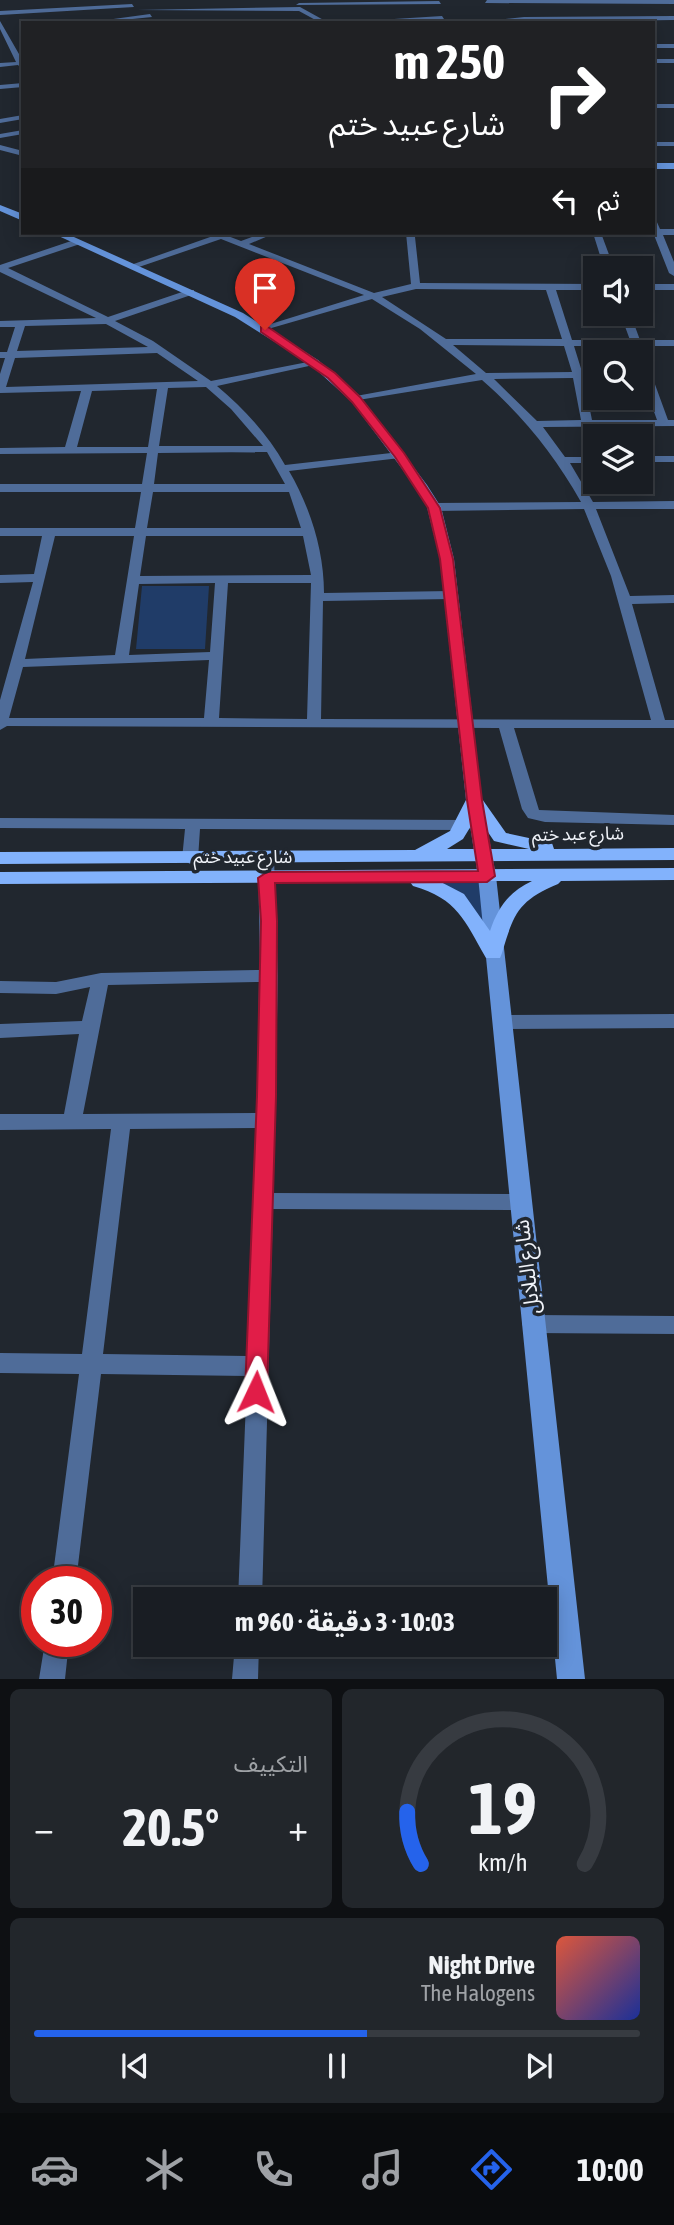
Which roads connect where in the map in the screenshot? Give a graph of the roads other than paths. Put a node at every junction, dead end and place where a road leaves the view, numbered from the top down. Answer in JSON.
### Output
{"nodes":[{"id":1,"x":37,"y":0,"type":"edge"},
{"id":2,"x":69,"y":0,"type":"edge"},
{"id":3,"x":120,"y":0,"type":"edge"},
{"id":4,"x":198,"y":0,"type":"edge"},
{"id":5,"x":256,"y":0,"type":"edge"},
{"id":6,"x":487,"y":1,"type":"edge"},
{"id":7,"x":537,"y":1,"type":"edge"},
{"id":8,"x":580,"y":1,"type":"edge"},
{"id":9,"x":626,"y":1,"type":"edge"},
{"id":10,"x":671,"y":1,"type":"edge"},
{"id":11,"x":401,"y":2,"type":"edge"},
{"id":12,"x":439,"y":2,"type":"edge"},
{"id":13,"x":517,"y":2,"type":"junction"},
{"id":14,"x":613,"y":2,"type":"edge"},
{"id":15,"x":299,"y":4,"type":"edge"},
{"id":16,"x":365,"y":4,"type":"junction"},
{"id":17,"x":132,"y":6,"type":"junction"},
{"id":18,"x":86,"y":9,"type":"junction"},
{"id":19,"x":140,"y":10,"type":"junction"},
{"id":20,"x":196,"y":10,"type":"junction"},
{"id":21,"x":252,"y":10,"type":"junction"},
{"id":22,"x":44,"y":11,"type":"junction"},
{"id":23,"x":0,"y":13,"type":"edge"},
{"id":24,"x":671,"y":18,"type":"edge"},
{"id":25,"x":524,"y":19,"type":"junction"},
{"id":26,"x":253,"y":20,"type":"dead end"},
{"id":27,"x":442,"y":20,"type":"edge"},
{"id":28,"x":623,"y":20,"type":"edge"},
{"id":29,"x":51,"y":21,"type":"edge"},
{"id":30,"x":105,"y":21,"type":"edge"},
{"id":31,"x":119,"y":21,"type":"edge"},
{"id":32,"x":323,"y":21,"type":"edge"},
{"id":33,"x":394,"y":21,"type":"edge"},
{"id":34,"x":419,"y":21,"type":"edge"},
{"id":35,"x":492,"y":21,"type":"edge"},
{"id":36,"x":534,"y":21,"type":"edge"},
{"id":37,"x":575,"y":21,"type":"edge"},
{"id":38,"x":0,"y":23,"type":"edge"},
{"id":39,"x":674,"y":28,"type":"edge"},
{"id":40,"x":2,"y":32,"type":"edge"},
{"id":41,"x":21,"y":45,"type":"edge"},
{"id":42,"x":12,"y":46,"type":"junction"},
{"id":43,"x":655,"y":46,"type":"edge"},
{"id":44,"x":674,"y":46,"type":"edge"},
{"id":45,"x":0,"y":47,"type":"edge"},
{"id":46,"x":655,"y":61,"type":"edge"},
{"id":47,"x":674,"y":61,"type":"edge"},
{"id":48,"x":21,"y":63,"type":"edge"},
{"id":49,"x":0,"y":65,"type":"edge"},
{"id":50,"x":21,"y":65,"type":"edge"},
{"id":51,"x":21,"y":85,"type":"edge"},
{"id":52,"x":0,"y":88,"type":"edge"},
{"id":53,"x":655,"y":104,"type":"edge"},
{"id":54,"x":674,"y":106,"type":"edge"},
{"id":55,"x":21,"y":117,"type":"edge"},
{"id":56,"x":0,"y":121,"type":"edge"},
{"id":57,"x":21,"y":132,"type":"edge"},
{"id":58,"x":0,"y":136,"type":"edge"},
{"id":59,"x":655,"y":144,"type":"edge"},
{"id":60,"x":674,"y":144,"type":"edge"},
{"id":61,"x":0,"y":147,"type":"edge"},
{"id":62,"x":12,"y":152,"type":"junction"},
{"id":63,"x":21,"y":153,"type":"edge"},
{"id":64,"x":0,"y":155,"type":"edge"},
{"id":65,"x":655,"y":166,"type":"edge"},
{"id":66,"x":674,"y":166,"type":"edge"},
{"id":67,"x":0,"y":208,"type":"edge"},
{"id":68,"x":21,"y":217,"type":"edge"},
{"id":69,"x":655,"y":229,"type":"edge"},
{"id":70,"x":655,"y":231,"type":"edge"},
{"id":71,"x":674,"y":232,"type":"edge"},
{"id":72,"x":61,"y":235,"type":"edge"},
{"id":73,"x":214,"y":235,"type":"edge"},
{"id":74,"x":219,"y":235,"type":"edge"},
{"id":75,"x":265,"y":235,"type":"edge"},
{"id":76,"x":410,"y":235,"type":"edge"},
{"id":77,"x":598,"y":235,"type":"edge"},
{"id":78,"x":77,"y":242,"type":"junction"},
{"id":79,"x":240,"y":244,"type":"junction"},
{"id":80,"x":604,"y":256,"type":"edge"},
{"id":81,"x":133,"y":266,"type":"junction"},
{"id":82,"x":0,"y":268,"type":"edge"},
{"id":83,"x":674,"y":274,"type":"edge"},
{"id":84,"x":416,"y":286,"type":"junction"},
{"id":85,"x":550,"y":287,"type":"junction"},
{"id":86,"x":583,"y":287,"type":"edge"},
{"id":87,"x":653,"y":287,"type":"edge"},
{"id":88,"x":674,"y":287,"type":"edge"},
{"id":89,"x":191,"y":292,"type":"junction"},
{"id":90,"x":372,"y":296,"type":"junction"},
{"id":91,"x":106,"y":321,"type":"junction"},
{"id":92,"x":0,"y":324,"type":"edge"},
{"id":93,"x":20,"y":324,"type":"junction"},
{"id":94,"x":265,"y":330,"type":"junction"},
{"id":95,"x":445,"y":342,"type":"junction"},
{"id":96,"x":569,"y":343,"type":"junction"},
{"id":97,"x":674,"y":343,"type":"edge"},
{"id":98,"x":583,"y":344,"type":"edge"},
{"id":99,"x":653,"y":345,"type":"edge"},
{"id":100,"x":161,"y":350,"type":"junction"},
{"id":101,"x":6,"y":355,"type":"edge"},
{"id":102,"x":314,"y":362,"type":"junction"},
{"id":103,"x":578,"y":375,"type":"junction"},
{"id":104,"x":484,"y":376,"type":"junction"},
{"id":105,"x":212,"y":384,"type":"junction"},
{"id":106,"x":163,"y":385,"type":"junction"},
{"id":107,"x":653,"y":387,"type":"edge"},
{"id":108,"x":86,"y":388,"type":"junction"},
{"id":109,"x":0,"y":390,"type":"edge"},
{"id":110,"x":356,"y":400,"type":"junction"},
{"id":111,"x":587,"y":423,"type":"junction"},
{"id":112,"x":669,"y":423,"type":"edge"},
{"id":113,"x":533,"y":424,"type":"junction"},
{"id":114,"x":271,"y":449,"type":"junction"},
{"id":115,"x":153,"y":450,"type":"junction"},
{"id":116,"x":70,"y":451,"type":"junction"},
{"id":117,"x":0,"y":452,"type":"edge"},
{"id":118,"x":400,"y":455,"type":"junction"},
{"id":119,"x":653,"y":459,"type":"edge"},
{"id":120,"x":674,"y":459,"type":"edge"},
{"id":121,"x":562,"y":460,"type":"junction"},
{"id":122,"x":583,"y":460,"type":"edge"},
{"id":123,"x":285,"y":468,"type":"junction"},
{"id":124,"x":0,"y":488,"type":"edge"},
{"id":125,"x":147,"y":488,"type":"junction"},
{"id":126,"x":294,"y":488,"type":"junction"},
{"id":127,"x":674,"y":505,"type":"edge"},
{"id":128,"x":587,"y":506,"type":"junction"},
{"id":129,"x":434,"y":508,"type":"junction"},
{"id":130,"x":0,"y":532,"type":"edge"},
{"id":131,"x":309,"y":532,"type":"junction"},
{"id":132,"x":49,"y":533,"type":"junction"},
{"id":133,"x":139,"y":533,"type":"junction"},
{"id":134,"x":40,"y":578,"type":"junction"},
{"id":135,"x":0,"y":579,"type":"edge"},
{"id":136,"x":317,"y":579,"type":"junction"},
{"id":137,"x":133,"y":580,"type":"junction"},
{"id":138,"x":222,"y":580,"type":"junction"},
{"id":139,"x":451,"y":595,"type":"junction"},
{"id":140,"x":317,"y":597,"type":"junction"},
{"id":141,"x":674,"y":599,"type":"edge"},
{"id":142,"x":625,"y":600,"type":"junction"},
{"id":143,"x":215,"y":656,"type":"junction"},
{"id":144,"x":121,"y":661,"type":"junction"},
{"id":145,"x":17,"y":663,"type":"junction"},
{"id":146,"x":314,"y":721,"type":"junction"},
{"id":147,"x":465,"y":722,"type":"junction"},
{"id":148,"x":505,"y":722,"type":"junction"},
{"id":149,"x":0,"y":723,"type":"edge"},
{"id":150,"x":211,"y":723,"type":"junction"},
{"id":151,"x":666,"y":724,"type":"edge"},
{"id":152,"x":474,"y":800,"type":"junction"},
{"id":153,"x":674,"y":820,"type":"edge"},
{"id":154,"x":0,"y":823,"type":"edge"},
{"id":155,"x":193,"y":824,"type":"junction"},
{"id":156,"x":467,"y":825,"type":"junction"},
{"id":157,"x":674,"y":854,"type":"edge"},
{"id":158,"x":608,"y":855,"type":"junction"},
{"id":159,"x":401,"y":857,"type":"junction"},
{"id":160,"x":0,"y":859,"type":"edge"},
{"id":161,"x":190,"y":859,"type":"junction"},
{"id":162,"x":485,"y":866,"type":"junction"},
{"id":163,"x":266,"y":868,"type":"junction"},
{"id":164,"x":567,"y":874,"type":"junction"},
{"id":165,"x":674,"y":874,"type":"edge"},
{"id":166,"x":400,"y":877,"type":"junction"},
{"id":167,"x":0,"y":878,"type":"edge"},
{"id":168,"x":493,"y":953,"type":"junction"},
{"id":169,"x":269,"y":976,"type":"junction"},
{"id":170,"x":101,"y":979,"type":"junction"},
{"id":171,"x":0,"y":987,"type":"edge"},
{"id":172,"x":674,"y":1021,"type":"edge"},
{"id":173,"x":502,"y":1022,"type":"junction"},
{"id":174,"x":89,"y":1027,"type":"junction"},
{"id":175,"x":0,"y":1031,"type":"edge"},
{"id":176,"x":122,"y":1120,"type":"junction"},
{"id":177,"x":266,"y":1120,"type":"junction"},
{"id":178,"x":72,"y":1121,"type":"junction"},
{"id":179,"x":0,"y":1122,"type":"edge"},
{"id":180,"x":263,"y":1201,"type":"junction"},
{"id":181,"x":519,"y":1202,"type":"junction"},
{"id":182,"x":533,"y":1324,"type":"junction"},
{"id":183,"x":674,"y":1325,"type":"edge"},
{"id":184,"x":92,"y":1362,"type":"junction"},
{"id":185,"x":0,"y":1363,"type":"edge"},
{"id":186,"x":257,"y":1366,"type":"junction"},
{"id":187,"x":66,"y":1566,"type":"edge"},
{"id":188,"x":250,"y":1587,"type":"edge"},
{"id":189,"x":551,"y":1587,"type":"edge"},
{"id":190,"x":557,"y":1634,"type":"edge"},
{"id":191,"x":55,"y":1657,"type":"edge"},
{"id":192,"x":246,"y":1657,"type":"edge"},
{"id":193,"x":52,"y":1679,"type":"edge"},
{"id":194,"x":245,"y":1679,"type":"edge"},
{"id":195,"x":571,"y":1679,"type":"edge"}],
"edges":[{"from":1,"to":22,"type":"street"},
{"from":2,"to":18,"type":"street"},
{"from":3,"to":17,"type":"street"},
{"from":4,"to":20,"type":"street"},
{"from":5,"to":21,"type":"street"},
{"from":6,"to":13,"type":"street"},
{"from":6,"to":35,"type":"street"},
{"from":7,"to":8,"type":"street"},
{"from":7,"to":13,"type":"street"},
{"from":8,"to":14,"type":"street"},
{"from":9,"to":10,"type":"street"},
{"from":9,"to":14,"type":"street"},
{"from":11,"to":12,"type":"street"},
{"from":11,"to":16,"type":"street"},
{"from":12,"to":27,"type":"street"},
{"from":13,"to":25,"type":"street"},
{"from":14,"to":28,"type":"street"},
{"from":15,"to":16,"type":"street"},
{"from":15,"to":21,"type":"street"},
{"from":15,"to":32,"type":"street"},
{"from":16,"to":33,"type":"street"},
{"from":17,"to":18,"type":"street"},
{"from":17,"to":19,"type":"street"},
{"from":18,"to":22,"type":"street"},
{"from":18,"to":30,"type":"street"},
{"from":19,"to":20,"type":"street"},
{"from":19,"to":31,"type":"street"},
{"from":20,"to":21,"type":"street"},
{"from":21,"to":26,"type":"street"},
{"from":22,"to":23,"type":"street"},
{"from":22,"to":29,"type":"street"},
{"from":24,"to":28,"type":"street"},
{"from":24,"to":39,"type":"street"},
{"from":25,"to":35,"type":"street"},
{"from":25,"to":36,"type":"street"},
{"from":27,"to":34,"type":"street"},
{"from":28,"to":37,"type":"street"},
{"from":36,"to":37,"type":"street"},
{"from":38,"to":40,"type":"street"},
{"from":40,"to":42,"type":"street"},
{"from":41,"to":42,"type":"street"},
{"from":42,"to":45,"type":"street"},
{"from":42,"to":48,"type":"street"},
{"from":43,"to":44,"type":"street"},
{"from":46,"to":47,"type":"street"},
{"from":49,"to":50,"type":"street"},
{"from":51,"to":52,"type":"street"},
{"from":53,"to":54,"type":"street"},
{"from":55,"to":56,"type":"street"},
{"from":57,"to":58,"type":"street"},
{"from":59,"to":60,"type":"street"},
{"from":61,"to":62,"type":"street"},
{"from":62,"to":63,"type":"street"},
{"from":62,"to":64,"type":"street"},
{"from":65,"to":66,"type":"street"},
{"from":67,"to":68,"type":"street"},
{"from":69,"to":71,"type":"street"},
{"from":70,"to":83,"type":"street"},
{"from":72,"to":78,"type":"street","name":"شارع البلابل"},
{"from":73,"to":81,"type":"street"},
{"from":74,"to":79,"type":"street"},
{"from":75,"to":79,"type":"street"},
{"from":76,"to":84,"type":"street"},
{"from":77,"to":80,"type":"street"},
{"from":78,"to":81,"type":"street","name":"شارع البلابل"},
{"from":78,"to":82,"type":"street"},
{"from":79,"to":90,"type":"street"},
{"from":81,"to":89,"type":"street","name":"شارع البلابل"},
{"from":82,"to":91,"type":"street"},
{"from":84,"to":85,"type":"street"},
{"from":84,"to":90,"type":"street"},
{"from":85,"to":86,"type":"street"},
{"from":85,"to":96,"type":"street"},
{"from":87,"to":88,"type":"street"},
{"from":89,"to":91,"type":"street"},
{"from":89,"to":94,"type":"street","name":"شارع البلابل"},
{"from":90,"to":94,"type":"street"},
{"from":90,"to":95,"type":"street"},
{"from":91,"to":93,"type":"street"},
{"from":91,"to":100,"type":"street"},
{"from":92,"to":93,"type":"street"},
{"from":93,"to":101,"type":"street"},
{"from":94,"to":102,"type":"street","name":"شارع البلابل"},
{"from":95,"to":96,"type":"street"},
{"from":95,"to":104,"type":"street"},
{"from":96,"to":98,"type":"street"},
{"from":96,"to":103,"type":"street"},
{"from":97,"to":99,"type":"street"},
{"from":100,"to":101,"type":"street"},
{"from":100,"to":105,"type":"street"},
{"from":101,"to":109,"type":"street"},
{"from":102,"to":105,"type":"street"},
{"from":102,"to":110,"type":"street","name":"شارع البلابل"},
{"from":103,"to":104,"type":"street"},
{"from":103,"to":111,"type":"street"},
{"from":104,"to":110,"type":"street"},
{"from":104,"to":113,"type":"street"},
{"from":105,"to":106,"type":"street"},
{"from":105,"to":114,"type":"street"},
{"from":106,"to":108,"type":"street"},
{"from":106,"to":115,"type":"street"},
{"from":107,"to":112,"type":"street"},
{"from":108,"to":109,"type":"street"},
{"from":108,"to":116,"type":"street"},
{"from":110,"to":118,"type":"street","name":"شارع البلابل"},
{"from":111,"to":112,"type":"street"},
{"from":111,"to":113,"type":"street"},
{"from":113,"to":121,"type":"street"},
{"from":114,"to":115,"type":"street"},
{"from":114,"to":123,"type":"street"},
{"from":115,"to":116,"type":"street"},
{"from":115,"to":125,"type":"street"},
{"from":116,"to":117,"type":"street"},
{"from":118,"to":123,"type":"street"},
{"from":118,"to":129,"type":"street","name":"شارع البلابل"},
{"from":119,"to":120,"type":"street"},
{"from":121,"to":122,"type":"street"},
{"from":121,"to":128,"type":"street"},
{"from":123,"to":126,"type":"street"},
{"from":124,"to":125,"type":"street"},
{"from":125,"to":126,"type":"street"},
{"from":125,"to":133,"type":"street"},
{"from":126,"to":131,"type":"street"},
{"from":127,"to":128,"type":"street"},
{"from":128,"to":129,"type":"street"},
{"from":128,"to":142,"type":"street"},
{"from":129,"to":139,"type":"street","name":"شارع البلابل"},
{"from":130,"to":132,"type":"street"},
{"from":131,"to":133,"type":"street"},
{"from":131,"to":136,"type":"street"},
{"from":132,"to":133,"type":"street"},
{"from":132,"to":134,"type":"street"},
{"from":133,"to":137,"type":"street"},
{"from":134,"to":135,"type":"street"},
{"from":134,"to":145,"type":"street"},
{"from":136,"to":138,"type":"street"},
{"from":136,"to":140,"type":"street"},
{"from":137,"to":138,"type":"street"},
{"from":137,"to":144,"type":"street"},
{"from":138,"to":143,"type":"street"},
{"from":139,"to":140,"type":"street"},
{"from":139,"to":147,"type":"street","name":"شارع البلابل"},
{"from":140,"to":146,"type":"street"},
{"from":141,"to":142,"type":"street"},
{"from":142,"to":151,"type":"street"},
{"from":143,"to":144,"type":"street"},
{"from":143,"to":150,"type":"street"},
{"from":144,"to":145,"type":"street"},
{"from":145,"to":149,"type":"street"},
{"from":146,"to":147,"type":"street"},
{"from":146,"to":150,"type":"street"},
{"from":147,"to":148,"type":"street"},
{"from":147,"to":152,"type":"street","name":"شارع البلابل"},
{"from":148,"to":151,"type":"street"},
{"from":148,"to":153,"type":"street"},
{"from":149,"to":150,"type":"street"},
{"from":152,"to":156,"type":"main road"},
{"from":152,"to":158,"type":"main road"},
{"from":152,"to":162,"type":"street","name":"شارع البلابل"},
{"from":154,"to":155,"type":"street"},
{"from":155,"to":156,"type":"street"},
{"from":155,"to":161,"type":"street"},
{"from":156,"to":159,"type":"main road"},
{"from":157,"to":158,"type":"main road","name":"شارع عبد ختم"},
{"from":158,"to":162,"type":"main road","name":"شارع عبد ختم"},
{"from":159,"to":162,"type":"main road","name":"شارع عبيد ختم"},
{"from":159,"to":163,"type":"main road","name":"شارع عبيد ختم"},
{"from":160,"to":161,"type":"main road","name":"شارع عبيد ختم"},
{"from":161,"to":163,"type":"main road","name":"شارع عبيد ختم"},
{"from":162,"to":164,"type":"main road"},
{"from":162,"to":166,"type":"main road","name":"شارع عبيد ختم"},
{"from":162,"to":168,"type":"street","name":"شارع البلابل"},
{"from":163,"to":166,"type":"main road","name":"شارع عبيد ختم"},
{"from":163,"to":167,"type":"main road","name":"شارع عبيد ختم"},
{"from":163,"to":169,"type":"street"},
{"from":164,"to":165,"type":"main road"},
{"from":164,"to":168,"type":"main road"},
{"from":166,"to":168,"type":"main road"},
{"from":168,"to":173,"type":"street","name":"شارع البلابل"},
{"from":169,"to":170,"type":"street"},
{"from":169,"to":177,"type":"street"},
{"from":170,"to":171,"type":"street"},
{"from":170,"to":174,"type":"street"},
{"from":172,"to":173,"type":"street"},
{"from":173,"to":181,"type":"street","name":"شارع البلابل"},
{"from":174,"to":175,"type":"street"},
{"from":174,"to":178,"type":"street"},
{"from":176,"to":177,"type":"street"},
{"from":176,"to":178,"type":"street"},
{"from":176,"to":184,"type":"street"},
{"from":177,"to":180,"type":"street"},
{"from":178,"to":179,"type":"street"},
{"from":180,"to":181,"type":"street"},
{"from":180,"to":186,"type":"street"},
{"from":181,"to":182,"type":"street","name":"شارع البلابل"},
{"from":182,"to":183,"type":"street"},
{"from":182,"to":189,"type":"street","name":"شارع البلابل"},
{"from":184,"to":185,"type":"street"},
{"from":184,"to":186,"type":"street"},
{"from":184,"to":187,"type":"street"},
{"from":186,"to":188,"type":"street"},
{"from":190,"to":195,"type":"street","name":"شارع البلابل"},
{"from":191,"to":193,"type":"street"},
{"from":192,"to":194,"type":"street"}]}
